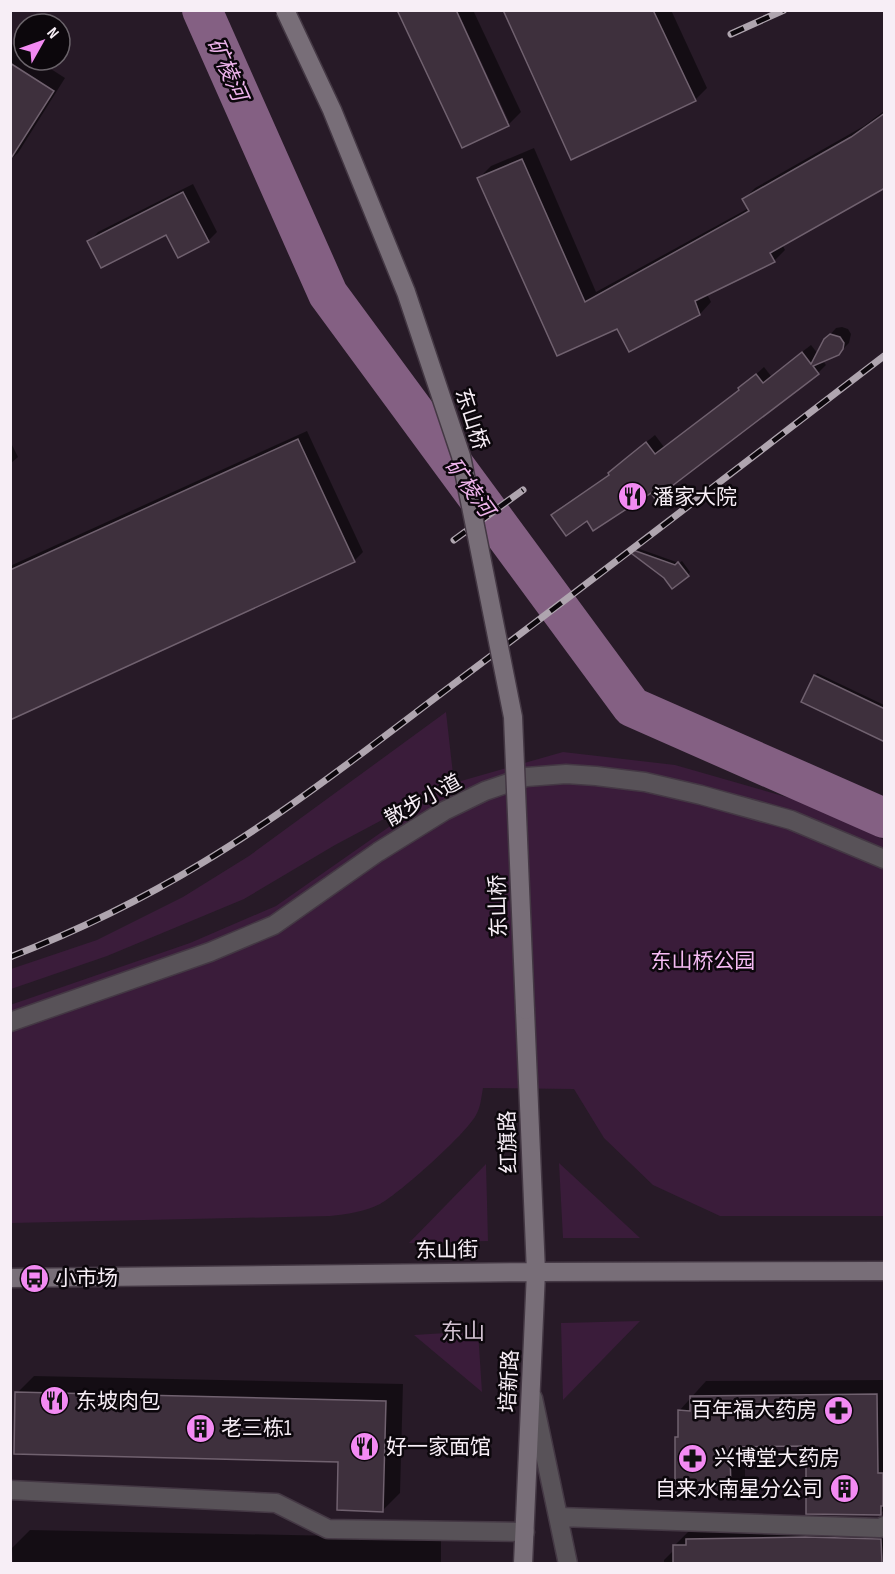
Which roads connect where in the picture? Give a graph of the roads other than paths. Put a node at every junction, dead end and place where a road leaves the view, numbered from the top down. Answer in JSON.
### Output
{"nodes":[{"id":1,"x":285,"y":10,"type":"edge"},
{"id":2,"x":885,"y":859,"type":"edge"},
{"id":3,"x":525,"y":1010,"type":"joint"},
{"id":4,"x":10,"y":1022,"type":"edge"},
{"id":5,"x":885,"y":1271,"type":"edge"},
{"id":6,"x":536,"y":1272,"type":"junction"},
{"id":7,"x":10,"y":1278,"type":"edge"},
{"id":8,"x":531,"y":1388,"type":"junction"},
{"id":9,"x":10,"y":1490,"type":"edge"},
{"id":10,"x":559,"y":1517,"type":"junction"},
{"id":11,"x":885,"y":1526,"type":"edge"},
{"id":12,"x":525,"y":1532,"type":"junction"},
{"id":13,"x":524,"y":1563,"type":"edge"},
{"id":14,"x":568,"y":1563,"type":"edge"}],
"edges":[{"from":1,"to":3,"type":"main road","name":"东山桥","bridge":true},
{"from":2,"to":4,"type":"street","name":"散步小道"},
{"from":3,"to":6,"type":"main road","name":"红旗路"},
{"from":5,"to":6,"type":"main road","name":"东山街"},
{"from":6,"to":7,"type":"main road","name":"东山街"},
{"from":6,"to":8,"type":"main road","name":"培新路"},
{"from":8,"to":10,"type":"street"},
{"from":8,"to":12,"type":"main road","name":"培新路"},
{"from":9,"to":12,"type":"street"},
{"from":10,"to":11,"type":"street"},
{"from":10,"to":14,"type":"street"},
{"from":12,"to":13,"type":"main road","name":"培新路"}]}
